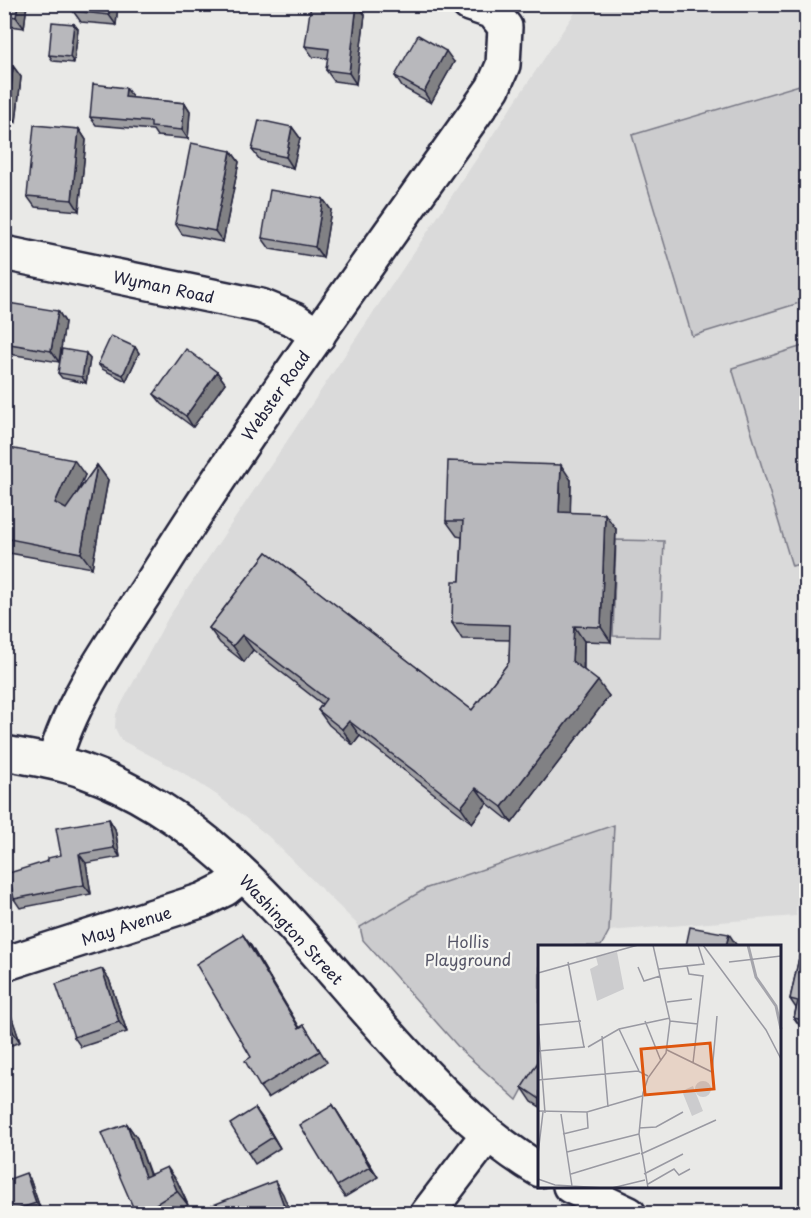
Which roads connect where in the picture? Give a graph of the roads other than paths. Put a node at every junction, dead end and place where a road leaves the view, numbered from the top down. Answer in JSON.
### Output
{"nodes":[{"id":1,"x":469,"y":4,"type":"edge"},
{"id":2,"x":4,"y":253,"type":"edge"},
{"id":3,"x":318,"y":336,"type":"junction"},
{"id":4,"x":4,"y":753,"type":"edge"},
{"id":5,"x":54,"y":762,"type":"junction"},
{"id":6,"x":242,"y":875,"type":"junction"},
{"id":7,"x":4,"y":964,"type":"edge"},
{"id":8,"x":488,"y":1134,"type":"junction"},
{"id":9,"x":538,"y":1169,"type":"edge"},
{"id":10,"x":574,"y":1188,"type":"edge"},
{"id":11,"x":427,"y":1214,"type":"edge"},
{"id":12,"x":628,"y":1214,"type":"edge"}],
"edges":[{"from":1,"to":3,"type":"street","name":"Webster Road"},
{"from":2,"to":3,"type":"street","name":"Wyman Road"},
{"from":3,"to":5,"type":"street","name":"Webster Road"},
{"from":4,"to":5,"type":"street","name":"Washington Street"},
{"from":5,"to":6,"type":"street","name":"Washington Street"},
{"from":6,"to":7,"type":"street","name":"May Avenue"},
{"from":6,"to":8,"type":"street","name":"Washington Street"},
{"from":8,"to":9,"type":"street","name":"Washington Street"},
{"from":8,"to":11,"type":"street"},
{"from":10,"to":12,"type":"street"}]}
